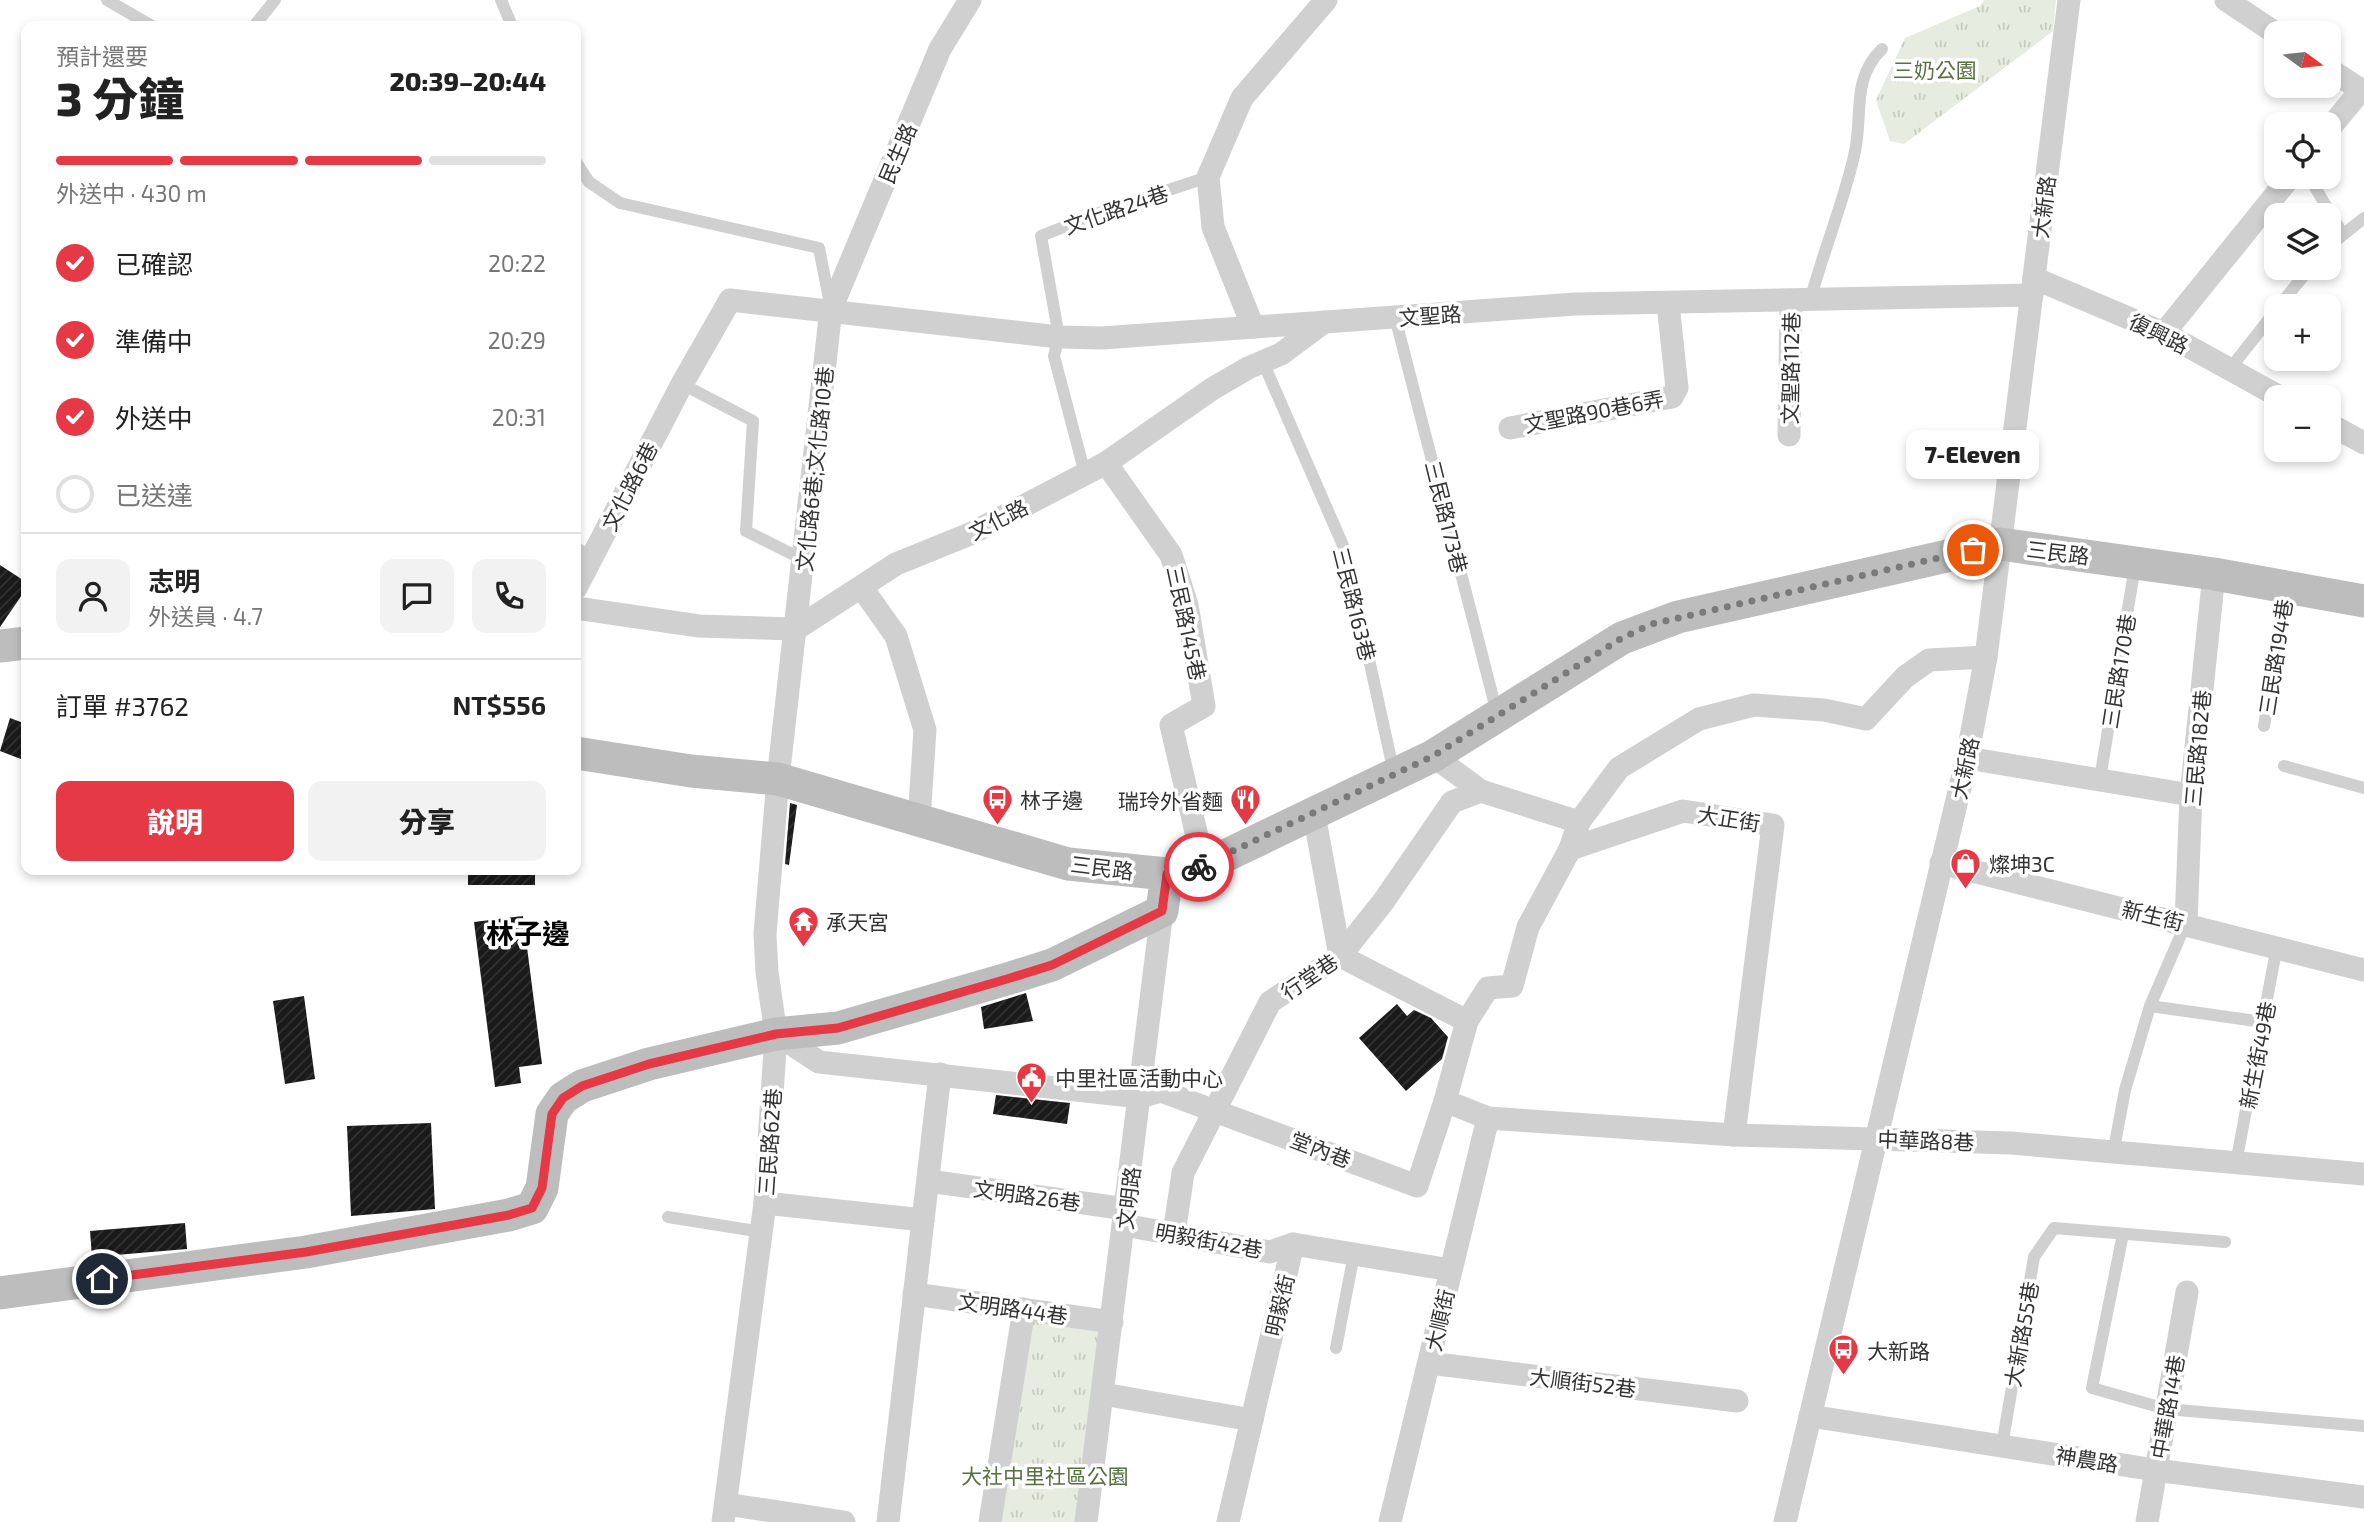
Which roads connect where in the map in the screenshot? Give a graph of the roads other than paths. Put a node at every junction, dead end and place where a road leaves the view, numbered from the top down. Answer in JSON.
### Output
{"nodes":[{"id":1,"x":107,"y":0,"type":"edge"},
{"id":2,"x":275,"y":0,"type":"edge"},
{"id":3,"x":501,"y":0,"type":"edge"},
{"id":4,"x":970,"y":0,"type":"edge"},
{"id":5,"x":1326,"y":0,"type":"edge"},
{"id":6,"x":2070,"y":0,"type":"edge"},
{"id":7,"x":2226,"y":0,"type":"edge"},
{"id":8,"x":143,"y":21,"type":"edge"},
{"id":9,"x":258,"y":21,"type":"edge"},
{"id":10,"x":510,"y":21,"type":"edge"},
{"id":11,"x":2264,"y":25,"type":"edge"},
{"id":12,"x":1882,"y":50,"type":"dead end"},
{"id":13,"x":2342,"y":77,"type":"edge"},
{"id":14,"x":2363,"y":91,"type":"edge"},
{"id":15,"x":2341,"y":116,"type":"edge"},
{"id":16,"x":581,"y":170,"type":"edge"},
{"id":17,"x":1208,"y":177,"type":"junction"},
{"id":18,"x":2280,"y":189,"type":"edge"},
{"id":19,"x":2316,"y":189,"type":"edge"},
{"id":20,"x":2364,"y":218,"type":"edge"},
{"id":21,"x":2343,"y":233,"type":"joint"},
{"id":22,"x":2300,"y":280,"type":"edge"},
{"id":23,"x":2033,"y":286,"type":"junction"},
{"id":24,"x":2289,"y":294,"type":"edge"},
{"id":25,"x":1801,"y":301,"type":"junction"},
{"id":26,"x":1668,"y":304,"type":"junction"},
{"id":27,"x":831,"y":309,"type":"junction"},
{"id":28,"x":1395,"y":317,"type":"junction"},
{"id":29,"x":1324,"y":322,"type":"junction"},
{"id":30,"x":2264,"y":326,"type":"edge"},
{"id":31,"x":1253,"y":327,"type":"junction"},
{"id":32,"x":2164,"y":333,"type":"junction"},
{"id":33,"x":1059,"y":337,"type":"junction"},
{"id":34,"x":1263,"y":362,"type":"junction"},
{"id":35,"x":2229,"y":370,"type":"junction"},
{"id":36,"x":682,"y":384,"type":"junction"},
{"id":37,"x":2264,"y":389,"type":"edge"},
{"id":38,"x":1510,"y":428,"type":"dead end"},
{"id":39,"x":2341,"y":431,"type":"edge"},
{"id":40,"x":1789,"y":435,"type":"dead end"},
{"id":41,"x":2364,"y":443,"type":"edge"},
{"id":42,"x":1106,"y":463,"type":"junction"},
{"id":43,"x":1085,"y":474,"type":"junction"},
{"id":44,"x":2000,"y":544,"type":"junction"},
{"id":45,"x":584,"y":552,"type":"edge"},
{"id":46,"x":804,"y":560,"type":"junction"},
{"id":47,"x":2136,"y":562,"type":"junction"},
{"id":48,"x":2214,"y":574,"type":"junction"},
{"id":49,"x":2287,"y":587,"type":"junction"},
{"id":50,"x":862,"y":588,"type":"junction"},
{"id":51,"x":2364,"y":601,"type":"edge"},
{"id":52,"x":581,"y":609,"type":"edge"},
{"id":53,"x":796,"y":629,"type":"junction"},
{"id":54,"x":21,"y":644,"type":"edge"},
{"id":55,"x":0,"y":646,"type":"edge"},
{"id":56,"x":1986,"y":656,"type":"junction"},
{"id":57,"x":1498,"y":717,"type":"junction"},
{"id":58,"x":2264,"y":726,"type":"dead end"},
{"id":59,"x":581,"y":754,"type":"edge"},
{"id":60,"x":1433,"y":756,"type":"junction"},
{"id":61,"x":1967,"y":758,"type":"junction"},
{"id":62,"x":2284,"y":766,"type":"dead end"},
{"id":63,"x":1395,"y":775,"type":"junction"},
{"id":64,"x":778,"y":779,"type":"junction"},
{"id":65,"x":2100,"y":779,"type":"junction"},
{"id":66,"x":2364,"y":788,"type":"edge"},
{"id":67,"x":1481,"y":791,"type":"junction"},
{"id":68,"x":2191,"y":795,"type":"junction"},
{"id":69,"x":1314,"y":814,"type":"junction"},
{"id":70,"x":919,"y":820,"type":"junction"},
{"id":71,"x":1579,"y":822,"type":"junction"},
{"id":72,"x":1570,"y":849,"type":"junction"},
{"id":73,"x":1941,"y":863,"type":"junction"},
{"id":74,"x":1204,"y":866,"type":"junction"},
{"id":75,"x":1167,"y":874,"type":"junction"},
{"id":76,"x":1162,"y":911,"type":"junction"},
{"id":77,"x":2186,"y":923,"type":"junction"},
{"id":78,"x":2277,"y":946,"type":"junction"},
{"id":79,"x":1340,"y":956,"type":"junction"},
{"id":80,"x":2364,"y":970,"type":"edge"},
{"id":81,"x":2150,"y":1006,"type":"junction"},
{"id":82,"x":1467,"y":1021,"type":"junction"},
{"id":83,"x":2263,"y":1022,"type":"junction"},
{"id":84,"x":776,"y":1034,"type":"junction"},
{"id":85,"x":940,"y":1074,"type":"junction"},
{"id":86,"x":1140,"y":1097,"type":"junction"},
{"id":87,"x":1445,"y":1101,"type":"junction"},
{"id":88,"x":1217,"y":1109,"type":"junction"},
{"id":89,"x":1488,"y":1118,"type":"junction"},
{"id":90,"x":1734,"y":1135,"type":"junction"},
{"id":91,"x":1877,"y":1137,"type":"junction"},
{"id":92,"x":2113,"y":1154,"type":"junction"},
{"id":93,"x":2236,"y":1163,"type":"junction"},
{"id":94,"x":2364,"y":1174,"type":"edge"},
{"id":95,"x":929,"y":1181,"type":"junction"},
{"id":96,"x":765,"y":1203,"type":"junction"},
{"id":97,"x":668,"y":1217,"type":"dead end"},
{"id":98,"x":1125,"y":1217,"type":"junction"},
{"id":99,"x":923,"y":1220,"type":"junction"},
{"id":100,"x":762,"y":1232,"type":"junction"},
{"id":101,"x":1174,"y":1234,"type":"junction"},
{"id":102,"x":2123,"y":1234,"type":"junction"},
{"id":103,"x":2225,"y":1242,"type":"dead end"},
{"id":104,"x":1293,"y":1244,"type":"junction"},
{"id":105,"x":1354,"y":1254,"type":"junction"},
{"id":106,"x":1451,"y":1270,"type":"junction"},
{"id":107,"x":2187,"y":1292,"type":"dead end"},
{"id":108,"x":0,"y":1293,"type":"edge"},
{"id":109,"x":915,"y":1294,"type":"junction"},
{"id":110,"x":1024,"y":1309,"type":"junction"},
{"id":111,"x":1112,"y":1322,"type":"junction"},
{"id":112,"x":1336,"y":1348,"type":"dead end"},
{"id":113,"x":1429,"y":1363,"type":"junction"},
{"id":114,"x":1103,"y":1394,"type":"junction"},
{"id":115,"x":1737,"y":1401,"type":"dead end"},
{"id":116,"x":2166,"y":1409,"type":"junction"},
{"id":117,"x":1810,"y":1416,"type":"junction"},
{"id":118,"x":1252,"y":1419,"type":"junction"},
{"id":119,"x":2364,"y":1426,"type":"edge"},
{"id":120,"x":2002,"y":1446,"type":"junction"},
{"id":121,"x":2155,"y":1470,"type":"junction"},
{"id":122,"x":2364,"y":1497,"type":"edge"},
{"id":123,"x":725,"y":1513,"type":"edge"},
{"id":124,"x":844,"y":1522,"type":"edge"},
{"id":125,"x":888,"y":1522,"type":"edge"},
{"id":126,"x":990,"y":1522,"type":"edge"},
{"id":127,"x":1086,"y":1522,"type":"edge"},
{"id":128,"x":1228,"y":1522,"type":"edge"},
{"id":129,"x":1390,"y":1522,"type":"edge"},
{"id":130,"x":1785,"y":1522,"type":"edge"},
{"id":131,"x":2147,"y":1522,"type":"edge"}],
"edges":[{"from":1,"to":8,"type":"lane"},
{"from":2,"to":9,"type":"lane"},
{"from":3,"to":10,"type":"lane"},
{"from":4,"to":27,"type":"street","name":"民生路"},
{"from":5,"to":17,"type":"street"},
{"from":6,"to":23,"type":"street","name":"大新路"},
{"from":7,"to":11,"type":"street"},
{"from":12,"to":25,"type":"lane"},
{"from":13,"to":14,"type":"street"},
{"from":14,"to":15,"type":"street"},
{"from":16,"to":27,"type":"lane"},
{"from":17,"to":31,"type":"street"},
{"from":17,"to":33,"type":"lane","name":"文化路24巷"},
{"from":18,"to":32,"type":"street"},
{"from":19,"to":21,"type":"lane"},
{"from":20,"to":21,"type":"lane"},
{"from":22,"to":24,"type":"lane"},
{"from":23,"to":25,"type":"street","name":"文聖路"},
{"from":23,"to":32,"type":"street","name":"復興路"},
{"from":23,"to":44,"type":"street","name":"大新路"},
{"from":25,"to":26,"type":"street","name":"文聖路"},
{"from":25,"to":40,"type":"street","name":"文聖路112巷"},
{"from":26,"to":28,"type":"street","name":"文聖路"},
{"from":26,"to":38,"type":"street","name":"文聖路90巷6弄"},
{"from":27,"to":33,"type":"street","name":"文聖路"},
{"from":27,"to":36,"type":"street","name":"文化路6巷"},
{"from":27,"to":46,"type":"street","name":"文化路6巷;文化路10巷"},
{"from":28,"to":29,"type":"street","name":"文聖路"},
{"from":28,"to":57,"type":"lane","name":"三民路173巷"},
{"from":29,"to":31,"type":"street","name":"文聖路"},
{"from":29,"to":34,"type":"street","name":"文化路"},
{"from":30,"to":35,"type":"lane"},
{"from":31,"to":33,"type":"street","name":"文聖路"},
{"from":32,"to":35,"type":"street","name":"復興路"},
{"from":33,"to":43,"type":"lane"},
{"from":34,"to":42,"type":"street","name":"文化路"},
{"from":34,"to":63,"type":"lane","name":"三民路163巷"},
{"from":35,"to":37,"type":"street","name":"復興路"},
{"from":36,"to":45,"type":"street","name":"文化路6巷"},
{"from":36,"to":46,"type":"lane"},
{"from":39,"to":41,"type":"street"},
{"from":42,"to":43,"type":"street","name":"文化路"},
{"from":42,"to":74,"type":"street","name":"三民路145巷"},
{"from":43,"to":50,"type":"street","name":"文化路"},
{"from":44,"to":47,"type":"main road","name":"三民路"},
{"from":44,"to":56,"type":"street","name":"大新路"},
{"from":44,"to":57,"type":"main road","name":"三民路"},
{"from":46,"to":53,"type":"street","name":"文化路6巷;文化路10巷"},
{"from":47,"to":48,"type":"main road","name":"三民路"},
{"from":47,"to":65,"type":"lane","name":"三民路170巷"},
{"from":48,"to":49,"type":"main road","name":"三民路"},
{"from":48,"to":68,"type":"street","name":"三民路182巷"},
{"from":49,"to":51,"type":"main road","name":"三民路"},
{"from":49,"to":58,"type":"lane","name":"三民路194巷"},
{"from":50,"to":53,"type":"street","name":"文化路"},
{"from":50,"to":70,"type":"street"},
{"from":52,"to":53,"type":"street"},
{"from":53,"to":64,"type":"street"},
{"from":54,"to":55,"type":"main road"},
{"from":56,"to":61,"type":"street","name":"大新路"},
{"from":56,"to":71,"type":"street"},
{"from":57,"to":60,"type":"main road","name":"三民路"},
{"from":59,"to":64,"type":"main road","name":"三民路"},
{"from":60,"to":63,"type":"main road","name":"三民路"},
{"from":60,"to":67,"type":"street"},
{"from":61,"to":65,"type":"street"},
{"from":61,"to":73,"type":"street","name":"大新路"},
{"from":62,"to":66,"type":"lane"},
{"from":63,"to":69,"type":"main road","name":"三民路"},
{"from":64,"to":70,"type":"main road","name":"三民路"},
{"from":64,"to":84,"type":"street","name":"三民路62巷"},
{"from":65,"to":68,"type":"street"},
{"from":67,"to":71,"type":"street"},
{"from":67,"to":79,"type":"street","name":"行堂巷"},
{"from":68,"to":77,"type":"street","name":"三民路182巷"},
{"from":69,"to":74,"type":"main road","name":"三民路"},
{"from":69,"to":79,"type":"street"},
{"from":70,"to":75,"type":"main road","name":"三民路"},
{"from":71,"to":72,"type":"street"},
{"from":72,"to":82,"type":"street"},
{"from":72,"to":90,"type":"street","name":"大正街"},
{"from":73,"to":77,"type":"street","name":"新生街"},
{"from":73,"to":91,"type":"street","name":"大新路"},
{"from":74,"to":75,"type":"main road","name":"三民路"},
{"from":75,"to":76,"type":"main road","name":"文明路"},
{"from":76,"to":84,"type":"main road"},
{"from":76,"to":86,"type":"street","name":"文明路"},
{"from":77,"to":78,"type":"street","name":"新生街"},
{"from":77,"to":81,"type":"lane"},
{"from":78,"to":80,"type":"street","name":"新生街"},
{"from":78,"to":83,"type":"lane","name":"新生街49巷"},
{"from":79,"to":82,"type":"street"},
{"from":79,"to":88,"type":"street","name":"行堂巷"},
{"from":81,"to":83,"type":"lane"},
{"from":81,"to":92,"type":"lane"},
{"from":82,"to":87,"type":"street"},
{"from":83,"to":93,"type":"lane","name":"新生街49巷"},
{"from":84,"to":85,"type":"street","name":"堂內巷"},
{"from":84,"to":96,"type":"street","name":"三民路62巷"},
{"from":84,"to":108,"type":"main road"},
{"from":85,"to":86,"type":"street","name":"堂內巷"},
{"from":85,"to":95,"type":"street"},
{"from":86,"to":88,"type":"street","name":"堂內巷"},
{"from":86,"to":98,"type":"street","name":"文明路"},
{"from":87,"to":88,"type":"street","name":"堂內巷"},
{"from":87,"to":89,"type":"street","name":"中華路8巷"},
{"from":88,"to":101,"type":"street","name":"行堂巷"},
{"from":89,"to":90,"type":"street","name":"中華路8巷"},
{"from":89,"to":106,"type":"street","name":"大順街"},
{"from":90,"to":91,"type":"street","name":"中華路8巷"},
{"from":91,"to":92,"type":"street","name":"中華路8巷"},
{"from":91,"to":117,"type":"street","name":"大新路"},
{"from":92,"to":93,"type":"street","name":"中華路8巷"},
{"from":93,"to":94,"type":"street","name":"中華路8巷"},
{"from":95,"to":98,"type":"street","name":"文明路26巷"},
{"from":95,"to":99,"type":"street"},
{"from":96,"to":99,"type":"street"},
{"from":96,"to":100,"type":"street","name":"三民路62巷"},
{"from":97,"to":100,"type":"lane"},
{"from":98,"to":101,"type":"street","name":"明毅街42巷"},
{"from":98,"to":111,"type":"street","name":"文明路"},
{"from":99,"to":109,"type":"street"},
{"from":100,"to":123,"type":"street","name":"三民路62巷"},
{"from":101,"to":104,"type":"street","name":"明毅街42巷"},
{"from":102,"to":103,"type":"lane"},
{"from":102,"to":116,"type":"lane"},
{"from":102,"to":120,"type":"lane","name":"大新路55巷"},
{"from":104,"to":105,"type":"street","name":"明毅街"},
{"from":104,"to":118,"type":"street","name":"明毅街"},
{"from":105,"to":106,"type":"street","name":"明毅街"},
{"from":105,"to":112,"type":"lane"},
{"from":106,"to":113,"type":"street","name":"大順街"},
{"from":107,"to":116,"type":"street","name":"中華路14巷"},
{"from":109,"to":110,"type":"street","name":"文明路44巷"},
{"from":109,"to":125,"type":"street"},
{"from":110,"to":111,"type":"street","name":"文明路44巷"},
{"from":110,"to":126,"type":"street"},
{"from":111,"to":114,"type":"street","name":"文明路"},
{"from":113,"to":115,"type":"street","name":"大順街52巷"},
{"from":113,"to":129,"type":"street","name":"大順街"},
{"from":114,"to":118,"type":"street"},
{"from":114,"to":127,"type":"street","name":"文明路"},
{"from":116,"to":119,"type":"lane"},
{"from":116,"to":121,"type":"street","name":"中華路14巷"},
{"from":117,"to":120,"type":"street","name":"神農路"},
{"from":117,"to":130,"type":"street","name":"大新路"},
{"from":118,"to":128,"type":"street","name":"明毅街"},
{"from":120,"to":121,"type":"street","name":"神農路"},
{"from":121,"to":122,"type":"street","name":"神農路"},
{"from":121,"to":131,"type":"street","name":"中華路14巷"},
{"from":123,"to":124,"type":"street","name":"三民路62巷"}]}
